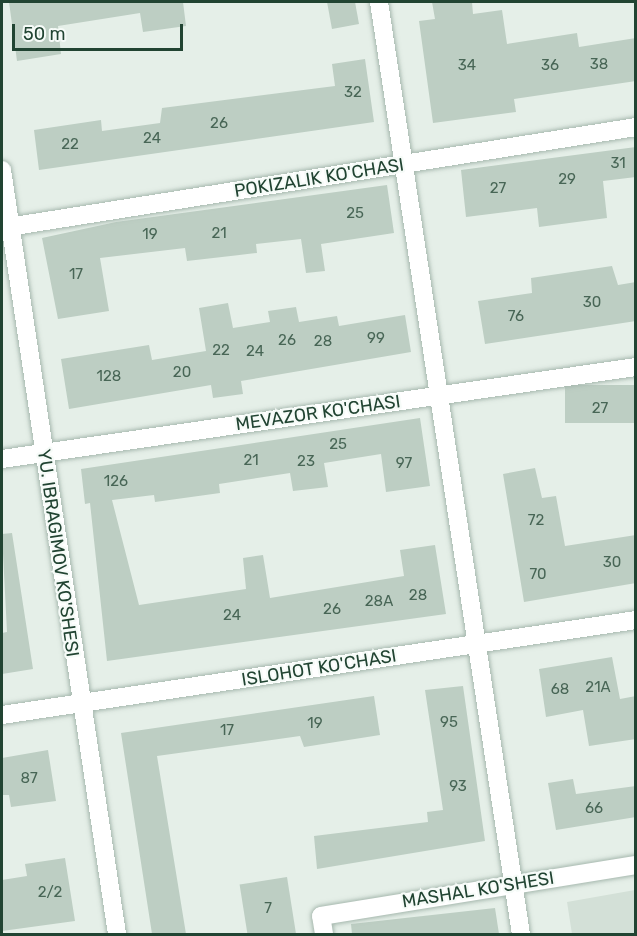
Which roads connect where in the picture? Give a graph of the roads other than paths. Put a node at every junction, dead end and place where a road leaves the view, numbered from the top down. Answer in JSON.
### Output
{"nodes":[{"id":1,"x":379,"y":2,"type":"edge"},
{"id":2,"x":636,"y":127,"type":"edge"},
{"id":3,"x":406,"y":164,"type":"junction"},
{"id":4,"x":2,"y":171,"type":"edge"},
{"id":5,"x":6,"y":227,"type":"edge"},
{"id":6,"x":636,"y":367,"type":"edge"},
{"id":7,"x":440,"y":396,"type":"junction"},
{"id":8,"x":44,"y":453,"type":"junction"},
{"id":9,"x":2,"y":459,"type":"edge"},
{"id":10,"x":636,"y":620,"type":"edge"},
{"id":11,"x":475,"y":644,"type":"junction"},
{"id":12,"x":81,"y":703,"type":"junction"},
{"id":13,"x":2,"y":715,"type":"edge"},
{"id":14,"x":636,"y":865,"type":"edge"},
{"id":15,"x":513,"y":883,"type":"junction"},
{"id":16,"x":322,"y":926,"type":"edge"},
{"id":17,"x":117,"y":934,"type":"edge"},
{"id":18,"x":521,"y":934,"type":"edge"}],
"edges":[{"from":1,"to":3,"type":"street"},
{"from":2,"to":3,"type":"street","name":"POKIZALIK KO'CHASI"},
{"from":3,"to":5,"type":"street","name":"POKIZALIK KO'CHASI"},
{"from":3,"to":7,"type":"street"},
{"from":4,"to":5,"type":"street","name":"YU. IBRAGIMOV KO'SHESI"},
{"from":5,"to":8,"type":"street","name":"YU. IBRAGIMOV KO'SHESI"},
{"from":6,"to":7,"type":"street","name":"MEVAZOR KO'CHASI"},
{"from":7,"to":8,"type":"street","name":"MEVAZOR KO'CHASI"},
{"from":7,"to":11,"type":"street"},
{"from":8,"to":9,"type":"street","name":"MEVAZOR KO'CHASI"},
{"from":8,"to":12,"type":"street","name":"YU. IBRAGIMOV KO'SHESI"},
{"from":10,"to":11,"type":"street","name":"ISLOHOT KO'CHASI"},
{"from":11,"to":12,"type":"street","name":"ISLOHOT KO'CHASI"},
{"from":11,"to":15,"type":"street"},
{"from":12,"to":13,"type":"street","name":"ISLOHOT KO'CHASI"},
{"from":12,"to":17,"type":"street","name":"YU. IBRAGIMOV KO'SHESI"},
{"from":14,"to":15,"type":"street","name":"MASHAL KO'SHESI"},
{"from":15,"to":16,"type":"street","name":"MASHAL KO'SHESI"},
{"from":15,"to":18,"type":"street"}]}
